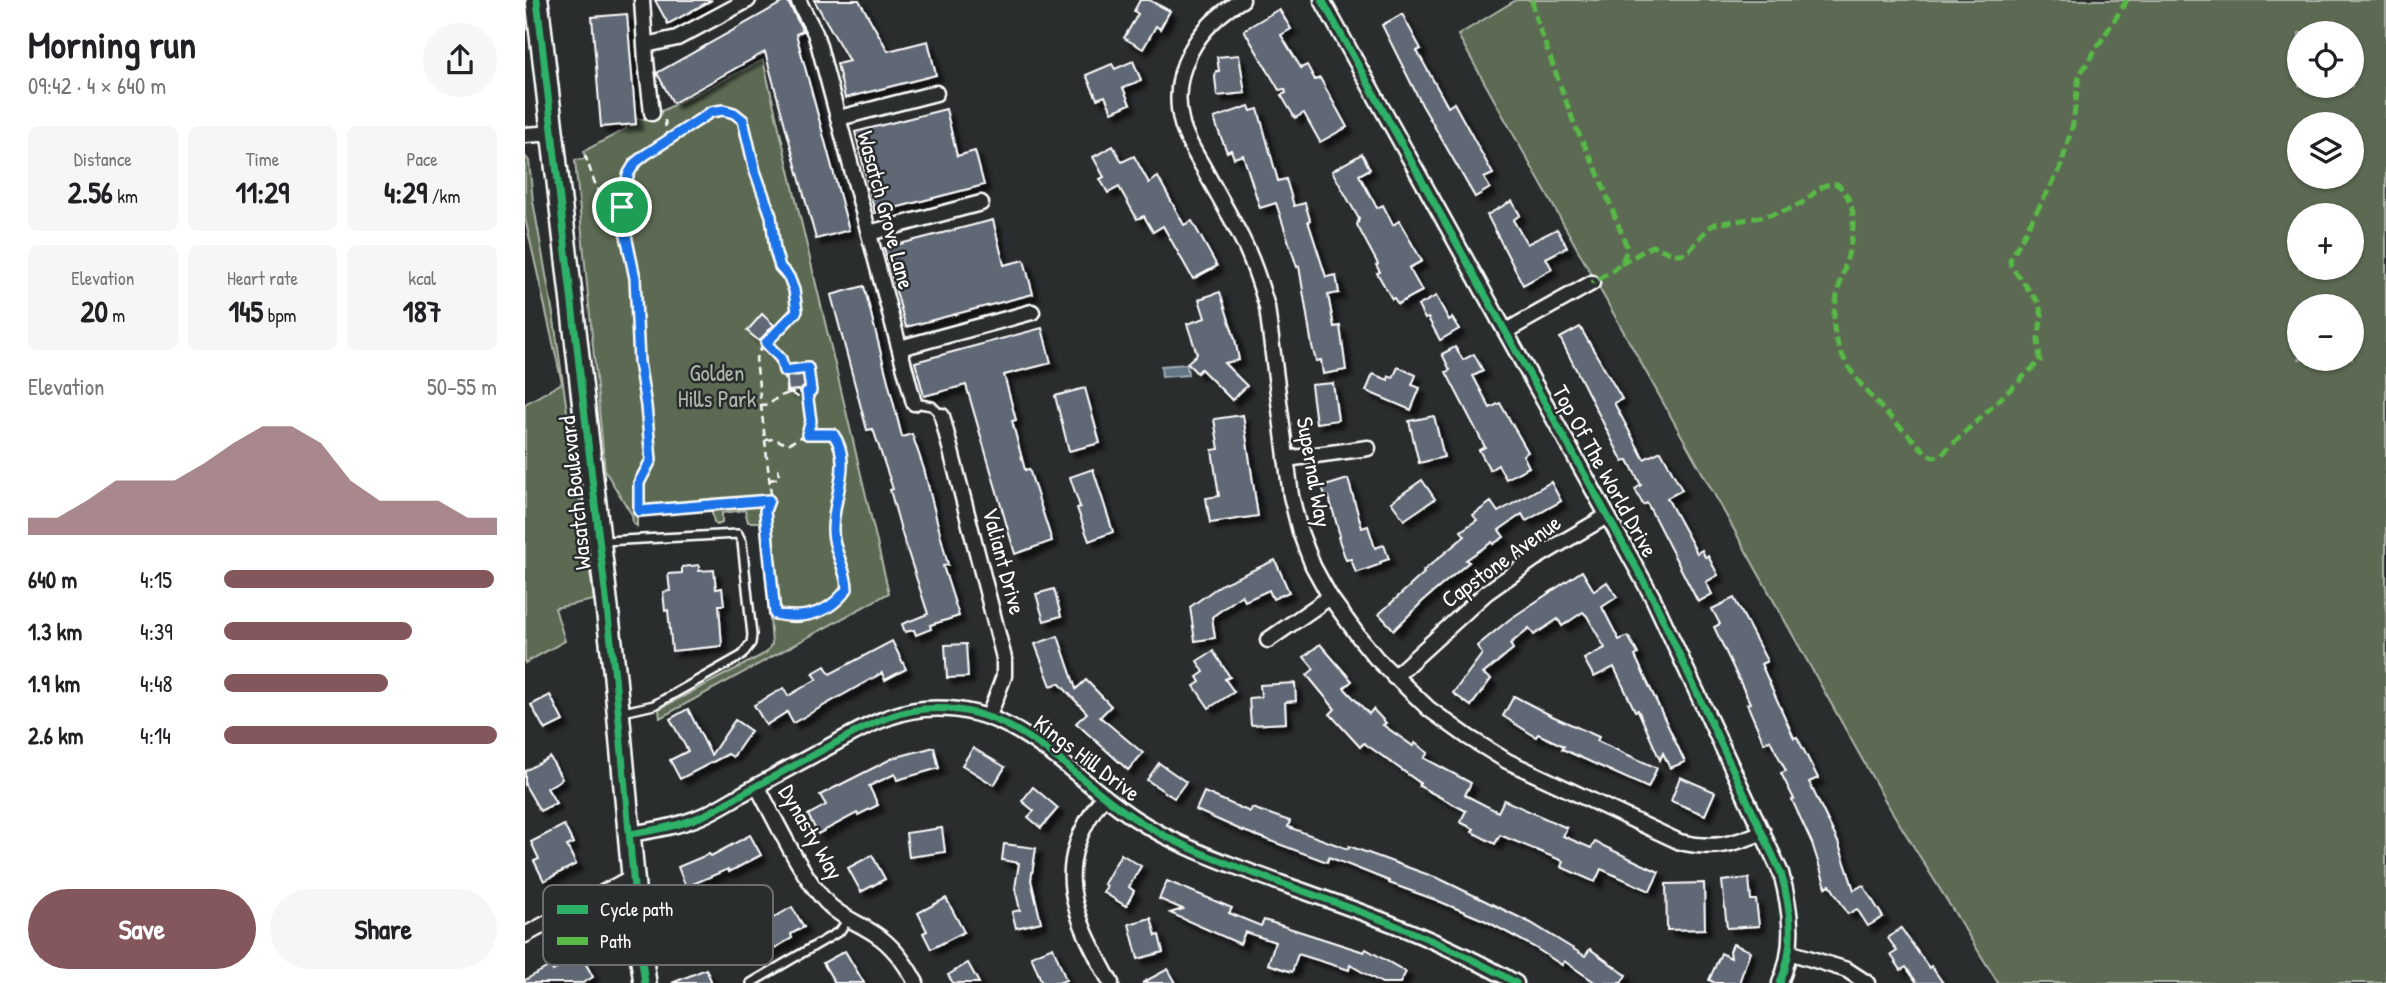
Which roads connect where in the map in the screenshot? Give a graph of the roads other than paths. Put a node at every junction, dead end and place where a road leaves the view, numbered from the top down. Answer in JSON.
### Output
{"nodes":[{"id":1,"x":537,"y":0,"type":"edge"},
{"id":2,"x":642,"y":0,"type":"edge"},
{"id":3,"x":748,"y":0,"type":"edge"},
{"id":4,"x":798,"y":0,"type":"edge"},
{"id":5,"x":1242,"y":0,"type":"edge"},
{"id":6,"x":1322,"y":0,"type":"edge"},
{"id":7,"x":646,"y":45,"type":"junction"},
{"id":8,"x":936,"y":93,"type":"dead end"},
{"id":9,"x":658,"y":113,"type":"road end"},
{"id":10,"x":839,"y":118,"type":"junction"},
{"id":11,"x":554,"y":133,"type":"junction"},
{"id":12,"x":525,"y":135,"type":"edge"},
{"id":13,"x":981,"y":203,"type":"dead end"},
{"id":14,"x":869,"y":233,"type":"junction"},
{"id":15,"x":1591,"y":284,"type":"dead end"},
{"id":16,"x":1032,"y":312,"type":"dead end"},
{"id":17,"x":1506,"y":331,"type":"junction"},
{"id":18,"x":899,"y":348,"type":"junction"},
{"id":19,"x":914,"y":403,"type":"joint"},
{"id":20,"x":942,"y":416,"type":"joint"},
{"id":21,"x":1369,"y":448,"type":"dead end"},
{"id":22,"x":1286,"y":459,"type":"junction"},
{"id":23,"x":1607,"y":516,"type":"junction"},
{"id":24,"x":600,"y":542,"type":"junction"},
{"id":25,"x":1330,"y":597,"type":"junction"},
{"id":26,"x":1268,"y":640,"type":"dead end"},
{"id":27,"x":1394,"y":677,"type":"junction"},
{"id":28,"x":619,"y":713,"type":"junction"},
{"id":29,"x":989,"y":716,"type":"junction"},
{"id":30,"x":757,"y":786,"type":"junction"},
{"id":31,"x":1104,"y":796,"type":"junction"},
{"id":32,"x":1763,"y":832,"type":"junction"},
{"id":33,"x":630,"y":834,"type":"junction"},
{"id":34,"x":634,"y":876,"type":"junction"},
{"id":35,"x":617,"y":885,"type":"edge"},
{"id":36,"x":635,"y":885,"type":"edge"},
{"id":37,"x":848,"y":919,"type":"junction"},
{"id":38,"x":543,"y":925,"type":"edge"},
{"id":39,"x":525,"y":935,"type":"edge"},
{"id":40,"x":1789,"y":952,"type":"junction"},
{"id":41,"x":643,"y":965,"type":"edge"},
{"id":42,"x":645,"y":983,"type":"edge"},
{"id":43,"x":751,"y":983,"type":"edge"},
{"id":44,"x":916,"y":983,"type":"edge"},
{"id":45,"x":1111,"y":983,"type":"edge"},
{"id":46,"x":1516,"y":983,"type":"edge"},
{"id":47,"x":1780,"y":983,"type":"edge"},
{"id":48,"x":1867,"y":983,"type":"edge"}],
"edges":[{"from":1,"to":11,"type":"main road","name":"Wasatch Boulevard"},
{"from":2,"to":7,"type":"street"},
{"from":3,"to":7,"type":"street"},
{"from":4,"to":10,"type":"street","name":"Wasatch Grove Lane"},
{"from":5,"to":22,"type":"street","name":"Supernal Way"},
{"from":6,"to":17,"type":"street","name":"Top Of The World Drive"},
{"from":7,"to":9,"type":"street"},
{"from":8,"to":10,"type":"street"},
{"from":10,"to":14,"type":"street","name":"Wasatch Grove Lane"},
{"from":11,"to":12,"type":"street"},
{"from":11,"to":24,"type":"main road","name":"Wasatch Boulevard"},
{"from":13,"to":14,"type":"street"},
{"from":14,"to":18,"type":"street","name":"Wasatch Grove Lane"},
{"from":15,"to":17,"type":"street"},
{"from":16,"to":18,"type":"street"},
{"from":17,"to":23,"type":"street","name":"Top Of The World Drive"},
{"from":18,"to":19,"type":"street","name":"Wasatch Grove Lane"},
{"from":19,"to":20,"type":"lane","name":"Wasatch Grove Lane"},
{"from":20,"to":29,"type":"street","name":"Valiant Drive"},
{"from":21,"to":22,"type":"street"},
{"from":22,"to":25,"type":"street","name":"Supernal Way"},
{"from":23,"to":27,"type":"street","name":"Capstone Avenue"},
{"from":23,"to":32,"type":"street","name":"Top Of The World Drive"},
{"from":24,"to":28,"type":"main road","name":"Wasatch Boulevard"},
{"from":24,"to":28,"type":"lane"},
{"from":25,"to":26,"type":"street"},
{"from":25,"to":27,"type":"street","name":"Supernal Way"},
{"from":27,"to":32,"type":"street","name":"Supernal Way"},
{"from":28,"to":33,"type":"main road","name":"Wasatch Boulevard"},
{"from":29,"to":30,"type":"street","name":"Kings Hill Drive"},
{"from":29,"to":31,"type":"street","name":"Kings Hill Drive"},
{"from":30,"to":33,"type":"street","name":"Kings Hill Drive"},
{"from":30,"to":37,"type":"street","name":"Dynasty Way"},
{"from":31,"to":45,"type":"street"},
{"from":31,"to":46,"type":"street","name":"Kings Hill Drive"},
{"from":32,"to":40,"type":"street","name":"Top Of The World Drive"},
{"from":33,"to":34,"type":"main road","name":"Wasatch Boulevard"},
{"from":34,"to":35,"type":"street"},
{"from":34,"to":36,"type":"main road","name":"Wasatch Boulevard"},
{"from":37,"to":43,"type":"lane"},
{"from":37,"to":44,"type":"street","name":"Dynasty Way"},
{"from":38,"to":39,"type":"street"},
{"from":40,"to":47,"type":"street","name":"Top Of The World Drive"},
{"from":40,"to":48,"type":"street"},
{"from":41,"to":42,"type":"main road","name":"Wasatch Boulevard"}]}
